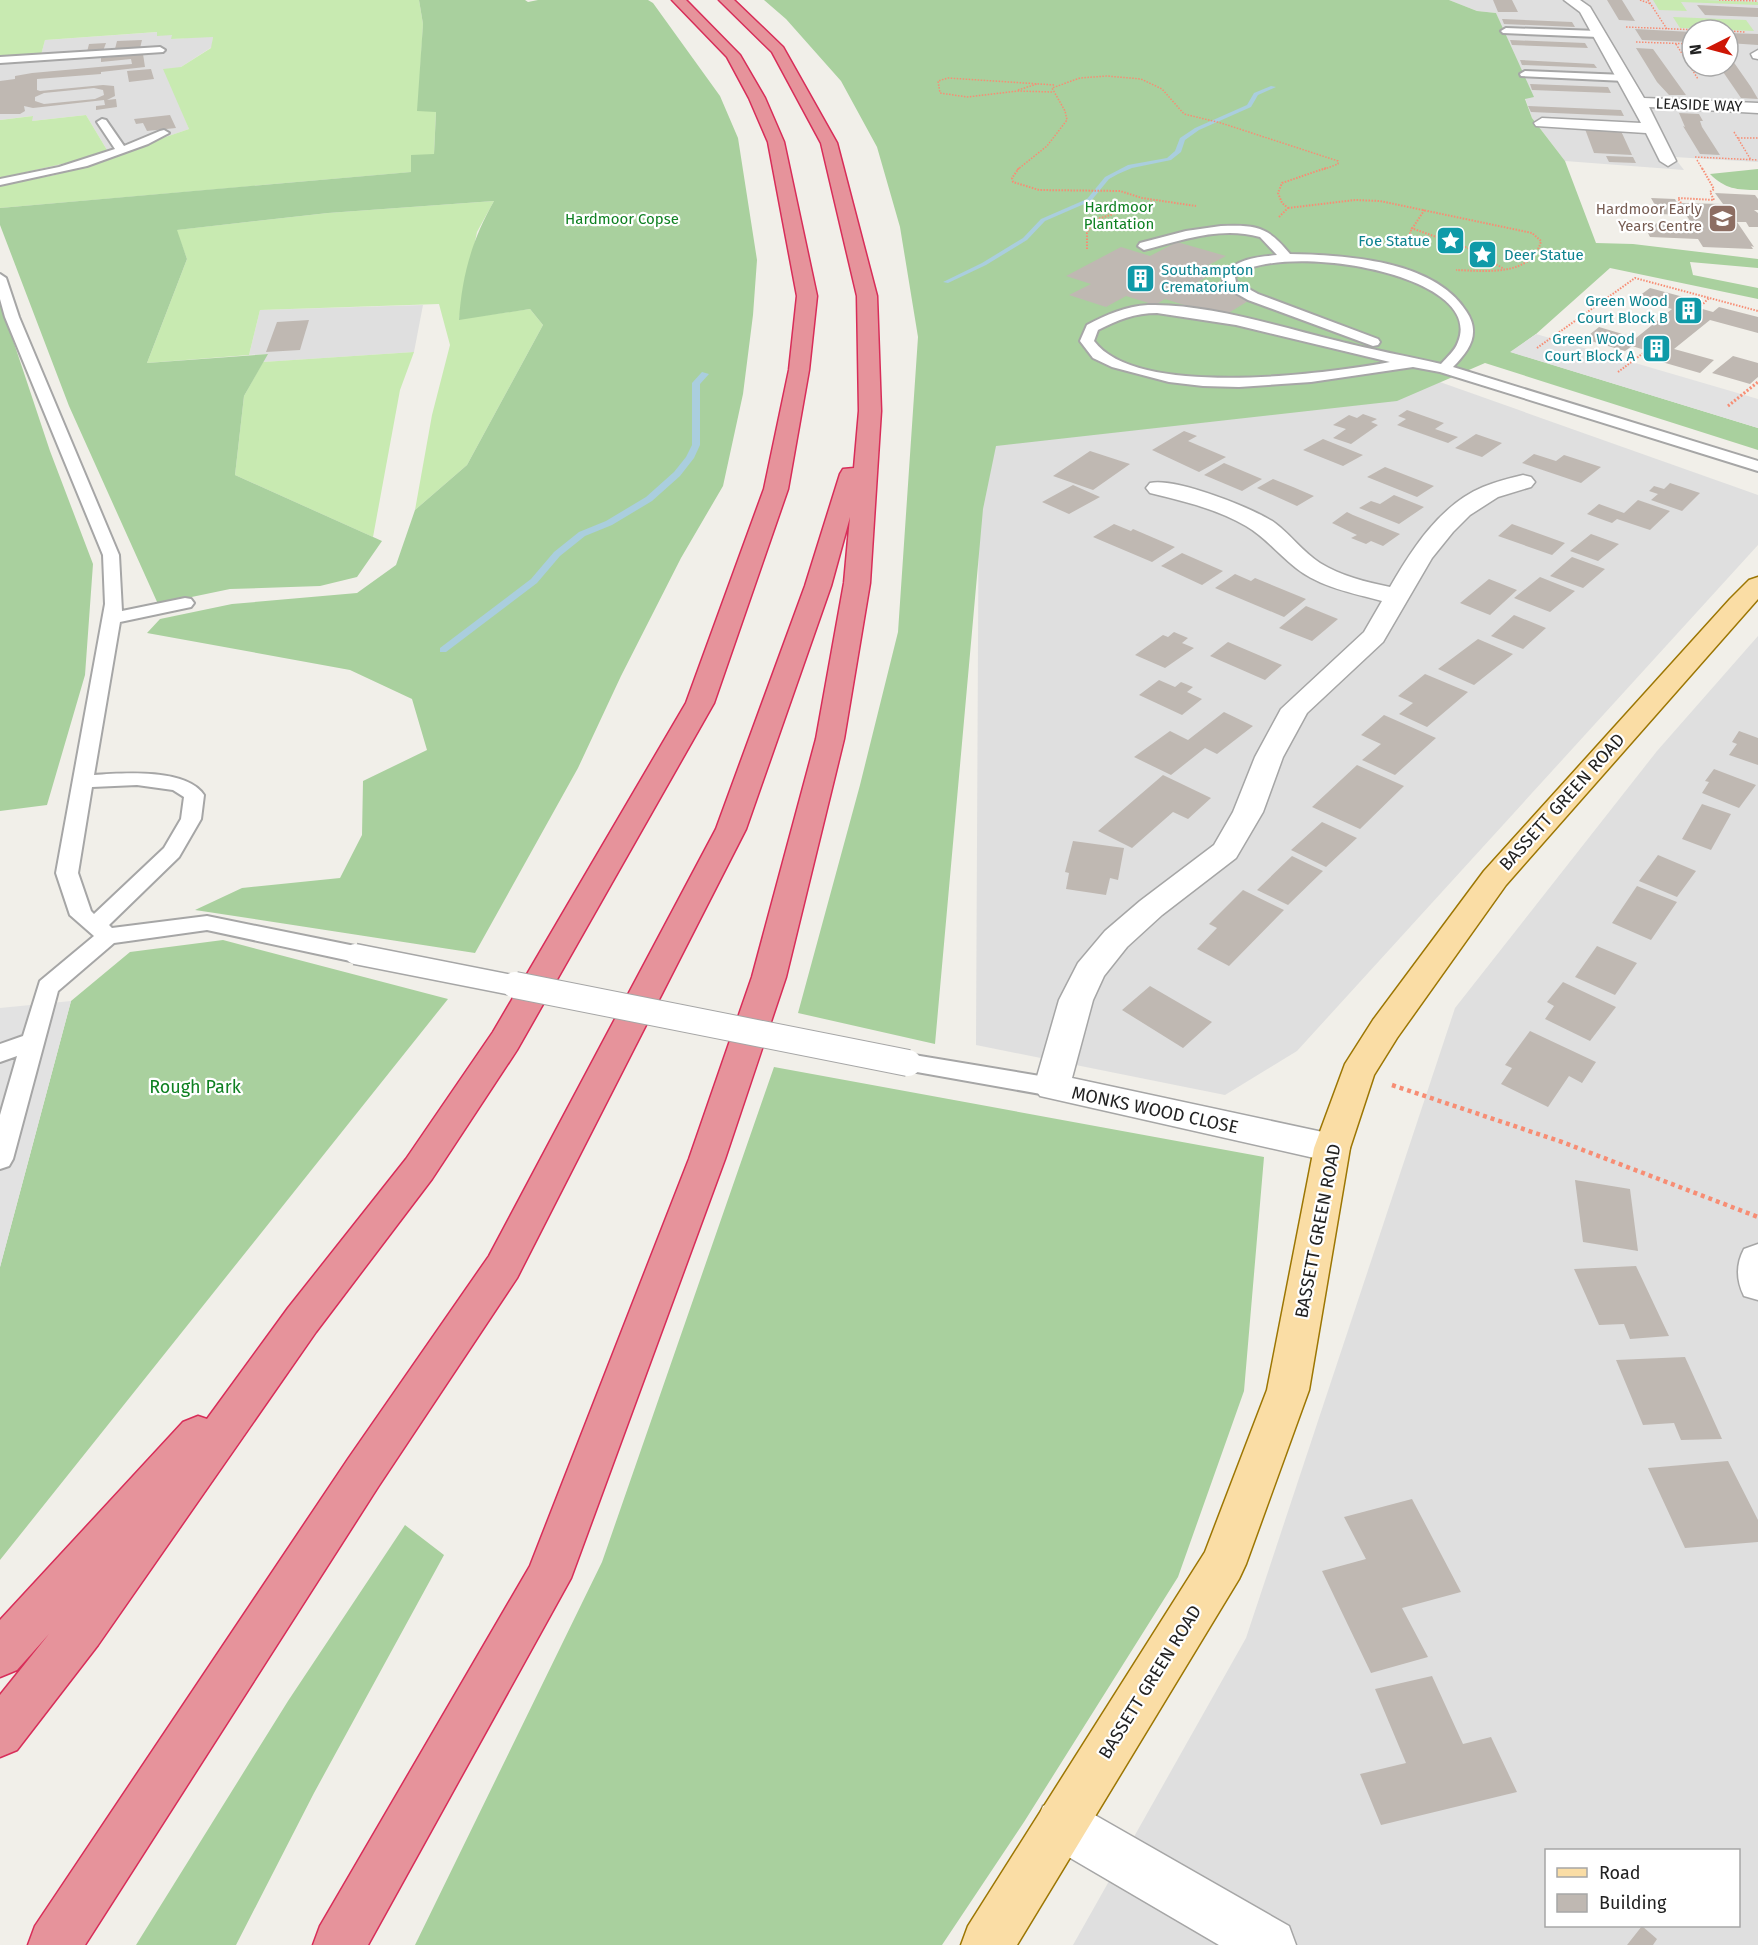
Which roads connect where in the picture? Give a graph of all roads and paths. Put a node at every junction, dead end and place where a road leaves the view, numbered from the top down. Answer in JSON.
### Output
{"nodes":[{"id":1,"x":679,"y":0,"type":"edge"},
{"id":2,"x":726,"y":0,"type":"edge"},
{"id":3,"x":1571,"y":0,"type":"edge"},
{"id":4,"x":1640,"y":0,"type":"edge"},
{"id":5,"x":1648,"y":0,"type":"edge"},
{"id":6,"x":1719,"y":0,"type":"edge"},
{"id":7,"x":1732,"y":0,"type":"edge"},
{"id":8,"x":1758,"y":2,"type":"edge"},
{"id":9,"x":1652,"y":5,"type":"junction"},
{"id":10,"x":1667,"y":29,"type":"junction"},
{"id":11,"x":1680,"y":29,"type":"edge"},
{"id":12,"x":1506,"y":31,"type":"dead end"},
{"id":13,"x":1599,"y":34,"type":"junction"},
{"id":14,"x":1676,"y":44,"type":"junction"},
{"id":15,"x":1680,"y":44,"type":"edge"},
{"id":16,"x":159,"y":50,"type":"dead end"},
{"id":17,"x":0,"y":60,"type":"edge"},
{"id":18,"x":1525,"y":74,"type":"dead end"},
{"id":19,"x":1625,"y":78,"type":"junction"},
{"id":20,"x":1040,"y":84,"type":"junction"},
{"id":21,"x":1056,"y":85,"type":"junction"},
{"id":22,"x":1015,"y":91,"type":"junction"},
{"id":23,"x":1052,"y":92,"type":"junction"},
{"id":24,"x":1639,"y":102,"type":"junction"},
{"id":25,"x":1715,"y":106,"type":"junction"},
{"id":26,"x":1758,"y":108,"type":"edge"},
{"id":27,"x":102,"y":122,"type":"dead end"},
{"id":28,"x":1542,"y":123,"type":"dead end"},
{"id":29,"x":1652,"y":128,"type":"junction"},
{"id":30,"x":164,"y":133,"type":"dead end"},
{"id":31,"x":1738,"y":138,"type":"dead end"},
{"id":32,"x":1758,"y":138,"type":"edge"},
{"id":33,"x":121,"y":150,"type":"junction"},
{"id":34,"x":1696,"y":157,"type":"junction"},
{"id":35,"x":1666,"y":158,"type":"joint"},
{"id":36,"x":1758,"y":160,"type":"edge"},
{"id":37,"x":0,"y":182,"type":"edge"},
{"id":38,"x":1156,"y":201,"type":"junction"},
{"id":39,"x":1681,"y":203,"type":"dead end"},
{"id":40,"x":1199,"y":207,"type":"dead end"},
{"id":41,"x":1288,"y":208,"type":"junction"},
{"id":42,"x":1425,"y":209,"type":"junction"},
{"id":43,"x":1411,"y":228,"type":"junction"},
{"id":44,"x":1263,"y":234,"type":"junction"},
{"id":45,"x":1144,"y":246,"type":"dead end"},
{"id":46,"x":1087,"y":249,"type":"dead end"},
{"id":47,"x":1286,"y":258,"type":"junction"},
{"id":48,"x":1431,"y":268,"type":"junction"},
{"id":49,"x":1504,"y":270,"type":"junction"},
{"id":50,"x":1402,"y":273,"type":"junction"},
{"id":51,"x":0,"y":278,"type":"edge"},
{"id":52,"x":1709,"y":298,"type":"junction"},
{"id":53,"x":1699,"y":308,"type":"dead end"},
{"id":54,"x":1758,"y":311,"type":"edge"},
{"id":55,"x":1537,"y":348,"type":"dead end"},
{"id":56,"x":1646,"y":351,"type":"dead end"},
{"id":57,"x":1414,"y":362,"type":"junction"},
{"id":58,"x":1444,"y":369,"type":"junction"},
{"id":59,"x":1618,"y":372,"type":"dead end"},
{"id":60,"x":1758,"y":382,"type":"edge"},
{"id":61,"x":1728,"y":405,"type":"dead end"},
{"id":62,"x":870,"y":411,"type":"junction"},
{"id":63,"x":1758,"y":466,"type":"edge"},
{"id":64,"x":1463,"y":482,"type":"dead end"},
{"id":65,"x":1523,"y":482,"type":"dead end"},
{"id":66,"x":1158,"y":488,"type":"dead end"},
{"id":67,"x":1490,"y":492,"type":"junction"},
{"id":68,"x":1198,"y":498,"type":"junction"},
{"id":69,"x":1176,"y":518,"type":"dead end"},
{"id":70,"x":1758,"y":585,"type":"edge"},
{"id":71,"x":1398,"y":597,"type":"junction"},
{"id":72,"x":185,"y":603,"type":"dead end"},
{"id":73,"x":112,"y":618,"type":"junction"},
{"id":74,"x":83,"y":781,"type":"junction"},
{"id":75,"x":102,"y":931,"type":"junction"},
{"id":76,"x":33,"y":1041,"type":"junction"},
{"id":77,"x":0,"y":1053,"type":"edge"},
{"id":78,"x":1357,"y":1073,"type":"junction"},
{"id":79,"x":1052,"y":1087,"type":"junction"},
{"id":80,"x":1332,"y":1149,"type":"junction"},
{"id":81,"x":0,"y":1159,"type":"edge"},
{"id":82,"x":1758,"y":1217,"type":"edge"},
{"id":83,"x":1758,"y":1260,"type":"edge"},
{"id":84,"x":1758,"y":1284,"type":"edge"},
{"id":85,"x":302,"y":1320,"type":"junction"},
{"id":86,"x":0,"y":1654,"type":"edge"},
{"id":87,"x":0,"y":1733,"type":"edge"},
{"id":88,"x":1061,"y":1824,"type":"junction"},
{"id":89,"x":54,"y":1945,"type":"edge"},
{"id":90,"x":339,"y":1945,"type":"edge"},
{"id":91,"x":987,"y":1945,"type":"edge"},
{"id":92,"x":1270,"y":1945,"type":"edge"}],
"edges":[{"from":1,"to":85,"type":"highway"},
{"from":2,"to":62,"type":"highway"},
{"from":3,"to":13,"type":"street","name":"LEASIDE WAY"},
{"from":4,"to":9,"type":"path"},
{"from":5,"to":9,"type":"path"},
{"from":6,"to":7,"type":"path"},
{"from":7,"to":8,"type":"path"},
{"from":9,"to":10,"type":"path"},
{"from":10,"to":11,"type":"path"},
{"from":10,"to":13,"type":"path"},
{"from":12,"to":13,"type":"lane"},
{"from":13,"to":14,"type":"path"},
{"from":13,"to":19,"type":"street","name":"LEASIDE WAY"},
{"from":14,"to":15,"type":"path"},
{"from":14,"to":25,"type":"path"},
{"from":16,"to":17,"type":"lane"},
{"from":18,"to":19,"type":"lane"},
{"from":19,"to":24,"type":"street","name":"LEASIDE WAY"},
{"from":20,"to":21,"type":"path"},
{"from":20,"to":22,"type":"path"},
{"from":20,"to":22,"type":"path"},
{"from":21,"to":23,"type":"path"},
{"from":21,"to":41,"type":"path"},
{"from":22,"to":23,"type":"path"},
{"from":23,"to":38,"type":"path"},
{"from":24,"to":25,"type":"street","name":"LEASIDE WAY"},
{"from":24,"to":29,"type":"street","name":"LEASIDE WAY"},
{"from":25,"to":26,"type":"street","name":"LEASIDE WAY"},
{"from":27,"to":33,"type":"lane"},
{"from":28,"to":29,"type":"street","name":"LEASIDE WAY"},
{"from":29,"to":35,"type":"street","name":"LEASIDE WAY"},
{"from":30,"to":33,"type":"lane"},
{"from":31,"to":32,"type":"path"},
{"from":33,"to":37,"type":"lane"},
{"from":34,"to":35,"type":"path"},
{"from":34,"to":36,"type":"path"},
{"from":34,"to":39,"type":"path"},
{"from":38,"to":40,"type":"path"},
{"from":38,"to":46,"type":"path"},
{"from":41,"to":42,"type":"path"},
{"from":41,"to":44,"type":"path"},
{"from":42,"to":43,"type":"path"},
{"from":42,"to":49,"type":"path"},
{"from":43,"to":48,"type":"path"},
{"from":43,"to":49,"type":"path"},
{"from":44,"to":45,"type":"lane"},
{"from":44,"to":47,"type":"lane"},
{"from":47,"to":50,"type":"lane"},
{"from":47,"to":57,"type":"lane"},
{"from":48,"to":49,"type":"path"},
{"from":48,"to":50,"type":"path"},
{"from":50,"to":58,"type":"lane"},
{"from":51,"to":73,"type":"lane"},
{"from":52,"to":53,"type":"path"},
{"from":52,"to":54,"type":"path"},
{"from":52,"to":55,"type":"path"},
{"from":56,"to":59,"type":"path"},
{"from":57,"to":57,"type":"lane"},
{"from":57,"to":58,"type":"lane"},
{"from":58,"to":63,"type":"lane"},
{"from":60,"to":61,"type":"path"},
{"from":62,"to":89,"type":"highway"},
{"from":62,"to":90,"type":"highway"},
{"from":64,"to":67,"type":"street"},
{"from":65,"to":67,"type":"street","name":"MONKS WOOD CLOSE"},
{"from":66,"to":68,"type":"street"},
{"from":67,"to":71,"type":"street","name":"MONKS WOOD CLOSE"},
{"from":68,"to":69,"type":"street"},
{"from":68,"to":71,"type":"street"},
{"from":70,"to":78,"type":"main road","name":"BASSETT GREEN ROAD"},
{"from":71,"to":79,"type":"street","name":"MONKS WOOD CLOSE"},
{"from":72,"to":73,"type":"lane"},
{"from":73,"to":74,"type":"lane"},
{"from":74,"to":75,"type":"lane"},
{"from":74,"to":75,"type":"lane"},
{"from":75,"to":76,"type":"lane"},
{"from":75,"to":79,"type":"lane","bridge":true},
{"from":76,"to":77,"type":"lane"},
{"from":76,"to":81,"type":"lane"},
{"from":78,"to":80,"type":"main road","name":"BASSETT GREEN ROAD"},
{"from":78,"to":82,"type":"path"},
{"from":79,"to":80,"type":"street","name":"MONKS WOOD CLOSE"},
{"from":80,"to":88,"type":"main road","name":"BASSETT GREEN ROAD"},
{"from":83,"to":84,"type":"street"},
{"from":85,"to":86,"type":"highway"},
{"from":85,"to":87,"type":"highway"},
{"from":88,"to":91,"type":"main road","name":"BASSETT GREEN ROAD"},
{"from":88,"to":92,"type":"street"}]}
